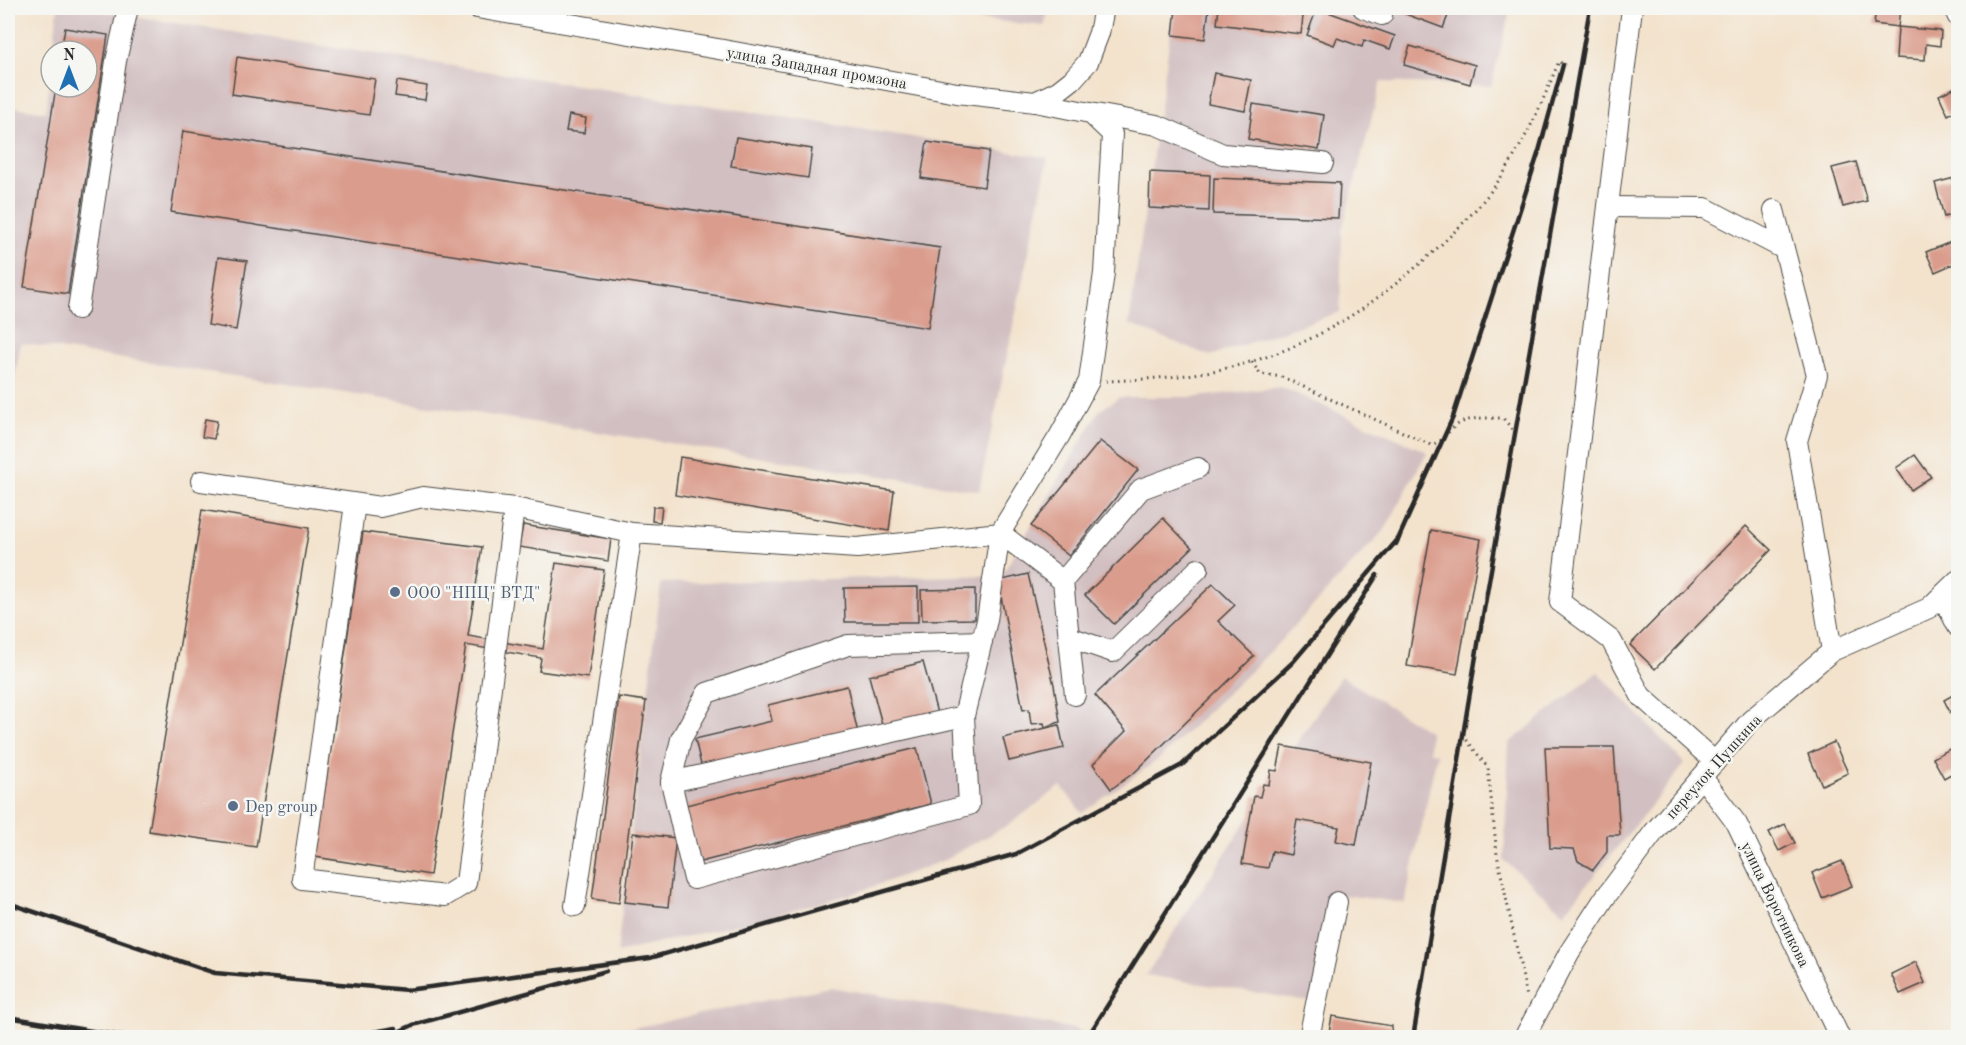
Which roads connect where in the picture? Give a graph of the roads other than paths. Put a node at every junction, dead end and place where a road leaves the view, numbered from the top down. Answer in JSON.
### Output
{"nodes":[{"id":1,"x":128,"y":8,"type":"edge"},
{"id":2,"x":477,"y":8,"type":"edge"},
{"id":3,"x":1104,"y":8,"type":"edge"},
{"id":4,"x":1364,"y":8,"type":"edge"},
{"id":5,"x":1632,"y":8,"type":"edge"},
{"id":6,"x":1954,"y":8,"type":"edge"},
{"id":7,"x":561,"y":15,"type":"edge"},
{"id":8,"x":1382,"y":15,"type":"dead end"},
{"id":9,"x":1959,"y":17,"type":"edge"},
{"id":10,"x":1035,"y":102,"type":"junction"},
{"id":11,"x":1090,"y":113,"type":"junction"},
{"id":12,"x":1323,"y":163,"type":"dead end"},
{"id":13,"x":1608,"y":207,"type":"junction"},
{"id":14,"x":1774,"y":210,"type":"dead end"},
{"id":15,"x":1784,"y":249,"type":"junction"},
{"id":16,"x":78,"y":309,"type":"dead end"},
{"id":17,"x":1198,"y":468,"type":"dead end"},
{"id":18,"x":201,"y":481,"type":"dead end"},
{"id":19,"x":355,"y":504,"type":"junction"},
{"id":20,"x":514,"y":508,"type":"junction"},
{"id":21,"x":632,"y":533,"type":"junction"},
{"id":22,"x":1000,"y":533,"type":"junction"},
{"id":23,"x":1198,"y":570,"type":"dead end"},
{"id":24,"x":1959,"y":580,"type":"edge"},
{"id":25,"x":1063,"y":581,"type":"junction"},
{"id":26,"x":1942,"y":596,"type":"junction"},
{"id":27,"x":1959,"y":627,"type":"edge"},
{"id":28,"x":1069,"y":637,"type":"junction"},
{"id":29,"x":982,"y":641,"type":"junction"},
{"id":30,"x":1832,"y":651,"type":"junction"},
{"id":31,"x":1075,"y":695,"type":"dead end"},
{"id":32,"x":964,"y":716,"type":"junction"},
{"id":33,"x":1715,"y":762,"type":"junction"},
{"id":34,"x":1702,"y":777,"type":"junction"},
{"id":35,"x":671,"y":782,"type":"junction"},
{"id":36,"x":1336,"y":902,"type":"dead end"},
{"id":37,"x":575,"y":906,"type":"dead end"},
{"id":38,"x":1528,"y":1029,"type":"edge"},
{"id":39,"x":1309,"y":1038,"type":"edge"},
{"id":40,"x":1840,"y":1038,"type":"edge"}],
"edges":[{"from":1,"to":16,"type":"street"},
{"from":2,"to":7,"type":"street","name":"улица Западная промзона"},
{"from":3,"to":10,"type":"street"},
{"from":4,"to":8,"type":"street"},
{"from":5,"to":13,"type":"street"},
{"from":6,"to":9,"type":"street"},
{"from":7,"to":10,"type":"street","name":"улица Западная промзона"},
{"from":10,"to":11,"type":"street","name":"улица Западная промзона"},
{"from":11,"to":12,"type":"street","name":"улица Западная промзона"},
{"from":11,"to":22,"type":"street"},
{"from":13,"to":15,"type":"street"},
{"from":13,"to":33,"type":"street"},
{"from":14,"to":15,"type":"street"},
{"from":15,"to":30,"type":"street"},
{"from":17,"to":25,"type":"street"},
{"from":18,"to":19,"type":"street"},
{"from":19,"to":20,"type":"street"},
{"from":19,"to":20,"type":"street"},
{"from":20,"to":21,"type":"street"},
{"from":21,"to":22,"type":"street"},
{"from":21,"to":37,"type":"street"},
{"from":22,"to":25,"type":"street"},
{"from":22,"to":29,"type":"street"},
{"from":23,"to":28,"type":"street"},
{"from":24,"to":26,"type":"street","name":"переулок Пушкина"},
{"from":25,"to":28,"type":"street"},
{"from":26,"to":27,"type":"street"},
{"from":26,"to":30,"type":"street","name":"переулок Пушкина"},
{"from":28,"to":31,"type":"street"},
{"from":29,"to":32,"type":"street"},
{"from":29,"to":35,"type":"street"},
{"from":30,"to":33,"type":"street","name":"переулок Пушкина"},
{"from":32,"to":35,"type":"street"},
{"from":32,"to":35,"type":"street"},
{"from":33,"to":34,"type":"street","name":"переулок Пушкина"},
{"from":34,"to":38,"type":"street","name":"переулок Пушкина"},
{"from":34,"to":40,"type":"street","name":"улица Воротникова"},
{"from":36,"to":39,"type":"street"}]}
